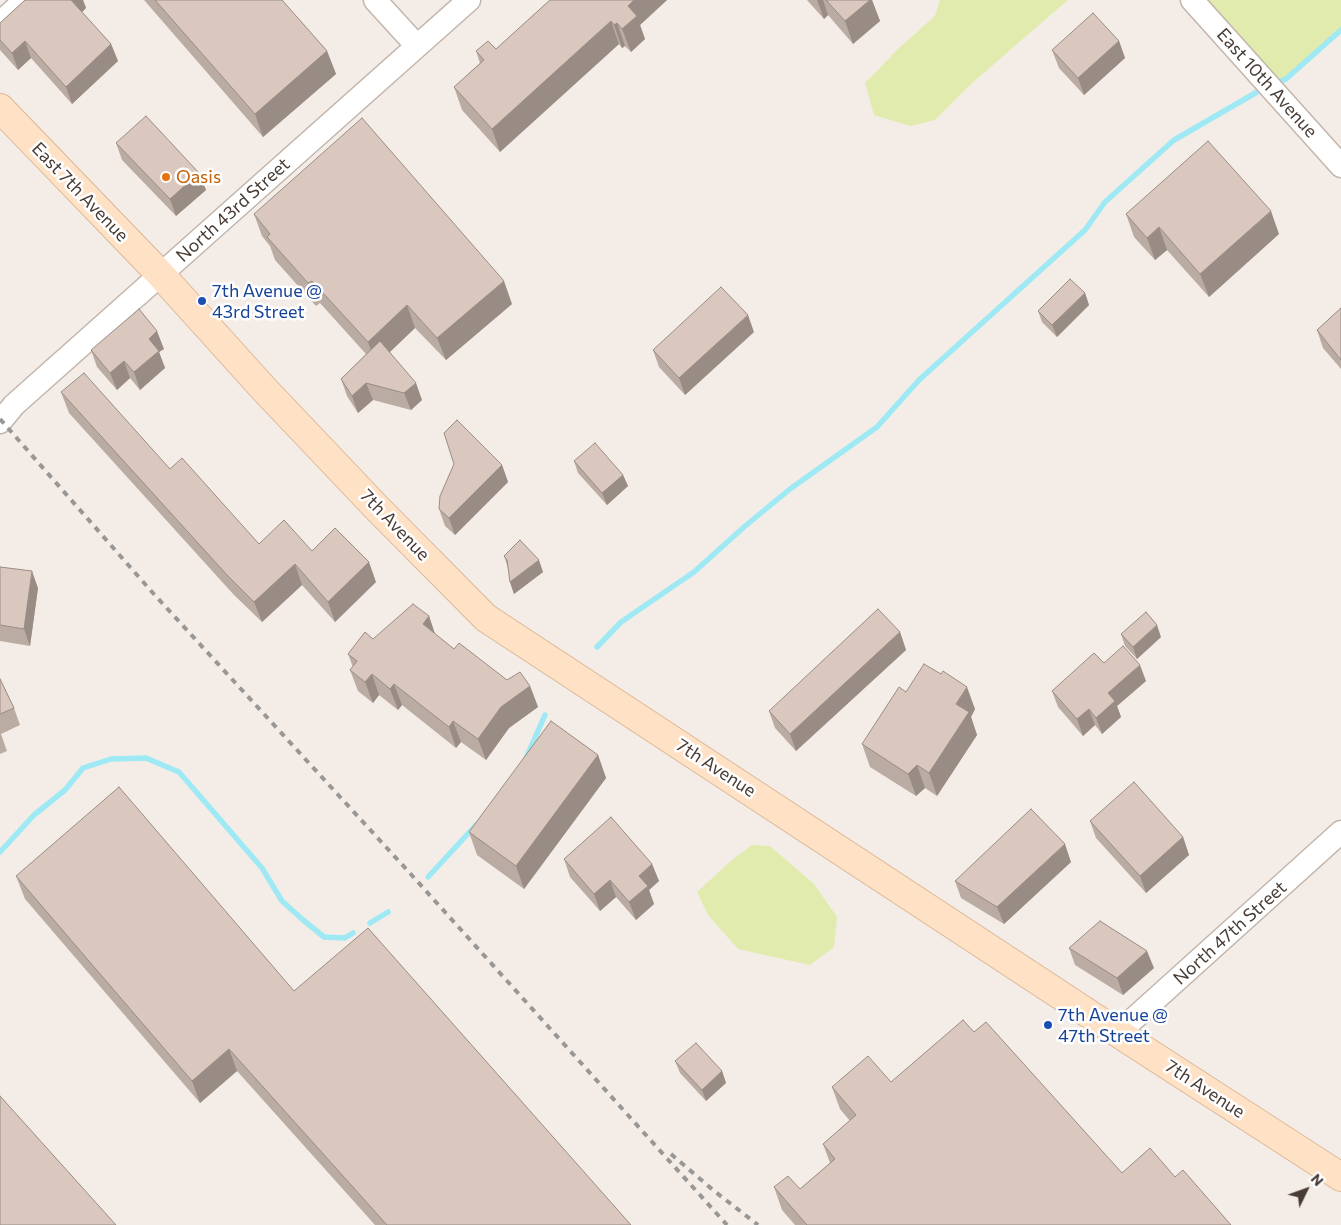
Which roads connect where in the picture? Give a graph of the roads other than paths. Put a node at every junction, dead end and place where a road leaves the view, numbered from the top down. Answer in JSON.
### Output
{"nodes":[{"id":1,"x":25,"y":0,"type":"edge"},
{"id":2,"x":376,"y":0,"type":"edge"},
{"id":3,"x":469,"y":0,"type":"edge"},
{"id":4,"x":1192,"y":0,"type":"edge"},
{"id":5,"x":0,"y":23,"type":"edge"},
{"id":6,"x":417,"y":46,"type":"junction"},
{"id":7,"x":0,"y":108,"type":"edge"},
{"id":8,"x":1341,"y":166,"type":"edge"},
{"id":9,"x":161,"y":275,"type":"junction"},
{"id":10,"x":0,"y":422,"type":"edge"},
{"id":11,"x":1341,"y":832,"type":"edge"},
{"id":12,"x":1118,"y":1033,"type":"junction"},
{"id":13,"x":1341,"y":1177,"type":"edge"}],
"edges":[{"from":1,"to":5,"type":"street"},
{"from":2,"to":6,"type":"street"},
{"from":3,"to":6,"type":"street","name":"North 43rd Street"},
{"from":4,"to":8,"type":"street","name":"East 10th Avenue"},
{"from":6,"to":9,"type":"street","name":"North 43rd Street"},
{"from":7,"to":9,"type":"street","name":"East 7th Avenue"},
{"from":9,"to":10,"type":"street","name":"North 43rd Street"},
{"from":9,"to":12,"type":"street","name":"7th Avenue"},
{"from":11,"to":12,"type":"street","name":"North 47th Street"},
{"from":12,"to":13,"type":"street","name":"7th Avenue"}]}
